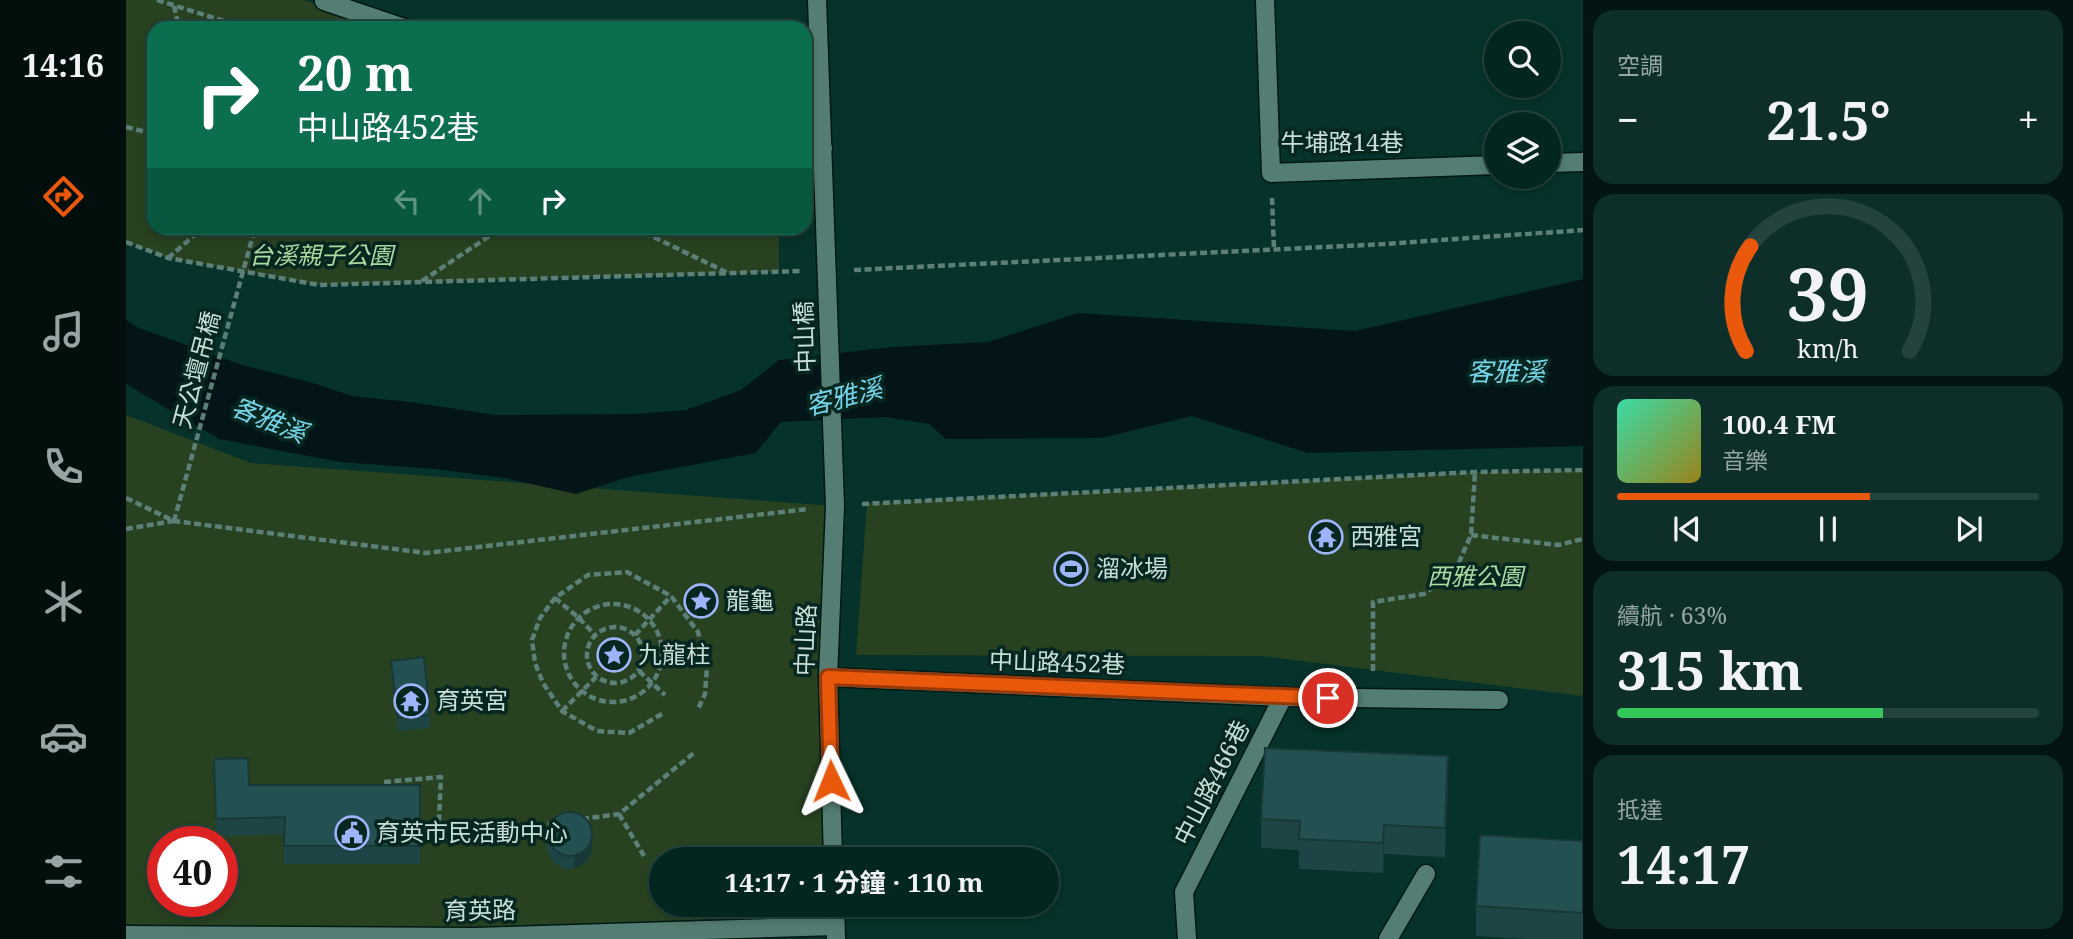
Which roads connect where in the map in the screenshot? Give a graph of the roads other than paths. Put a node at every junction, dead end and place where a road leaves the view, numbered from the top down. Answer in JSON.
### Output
{"nodes":[{"id":1,"x":817,"y":0,"type":"edge"},
{"id":2,"x":1265,"y":0,"type":"edge"},
{"id":3,"x":324,"y":1,"type":"edge"},
{"id":4,"x":383,"y":21,"type":"edge"},
{"id":5,"x":814,"y":146,"type":"edge"},
{"id":6,"x":1583,"y":162,"type":"edge"},
{"id":7,"x":1561,"y":163,"type":"edge"},
{"id":8,"x":1484,"y":165,"type":"edge"},
{"id":9,"x":835,"y":506,"type":"joint"},
{"id":10,"x":828,"y":677,"type":"junction"},
{"id":11,"x":1283,"y":697,"type":"junction"},
{"id":12,"x":1499,"y":700,"type":"dead end"},
{"id":13,"x":833,"y":847,"type":"edge"},
{"id":14,"x":1426,"y":874,"type":"dead end"},
{"id":15,"x":835,"y":932,"type":"edge"},
{"id":16,"x":126,"y":934,"type":"edge"},
{"id":17,"x":474,"y":938,"type":"edge"},
{"id":18,"x":1187,"y":939,"type":"edge"},
{"id":19,"x":1388,"y":939,"type":"edge"}],
"edges":[{"from":1,"to":5,"type":"street"},
{"from":2,"to":8,"type":"street","name":"牛埔路14巷"},
{"from":3,"to":4,"type":"street"},
{"from":5,"to":9,"type":"street","name":"中山橋"},
{"from":6,"to":7,"type":"street"},
{"from":9,"to":10,"type":"street","name":"中山路"},
{"from":10,"to":11,"type":"street","name":"中山路452巷"},
{"from":10,"to":13,"type":"street","name":"中山路"},
{"from":11,"to":12,"type":"street"},
{"from":11,"to":18,"type":"street","name":"中山路466巷"},
{"from":14,"to":19,"type":"street"},
{"from":15,"to":17,"type":"street","name":"育英路"},
{"from":16,"to":17,"type":"street","name":"育英路"}]}
